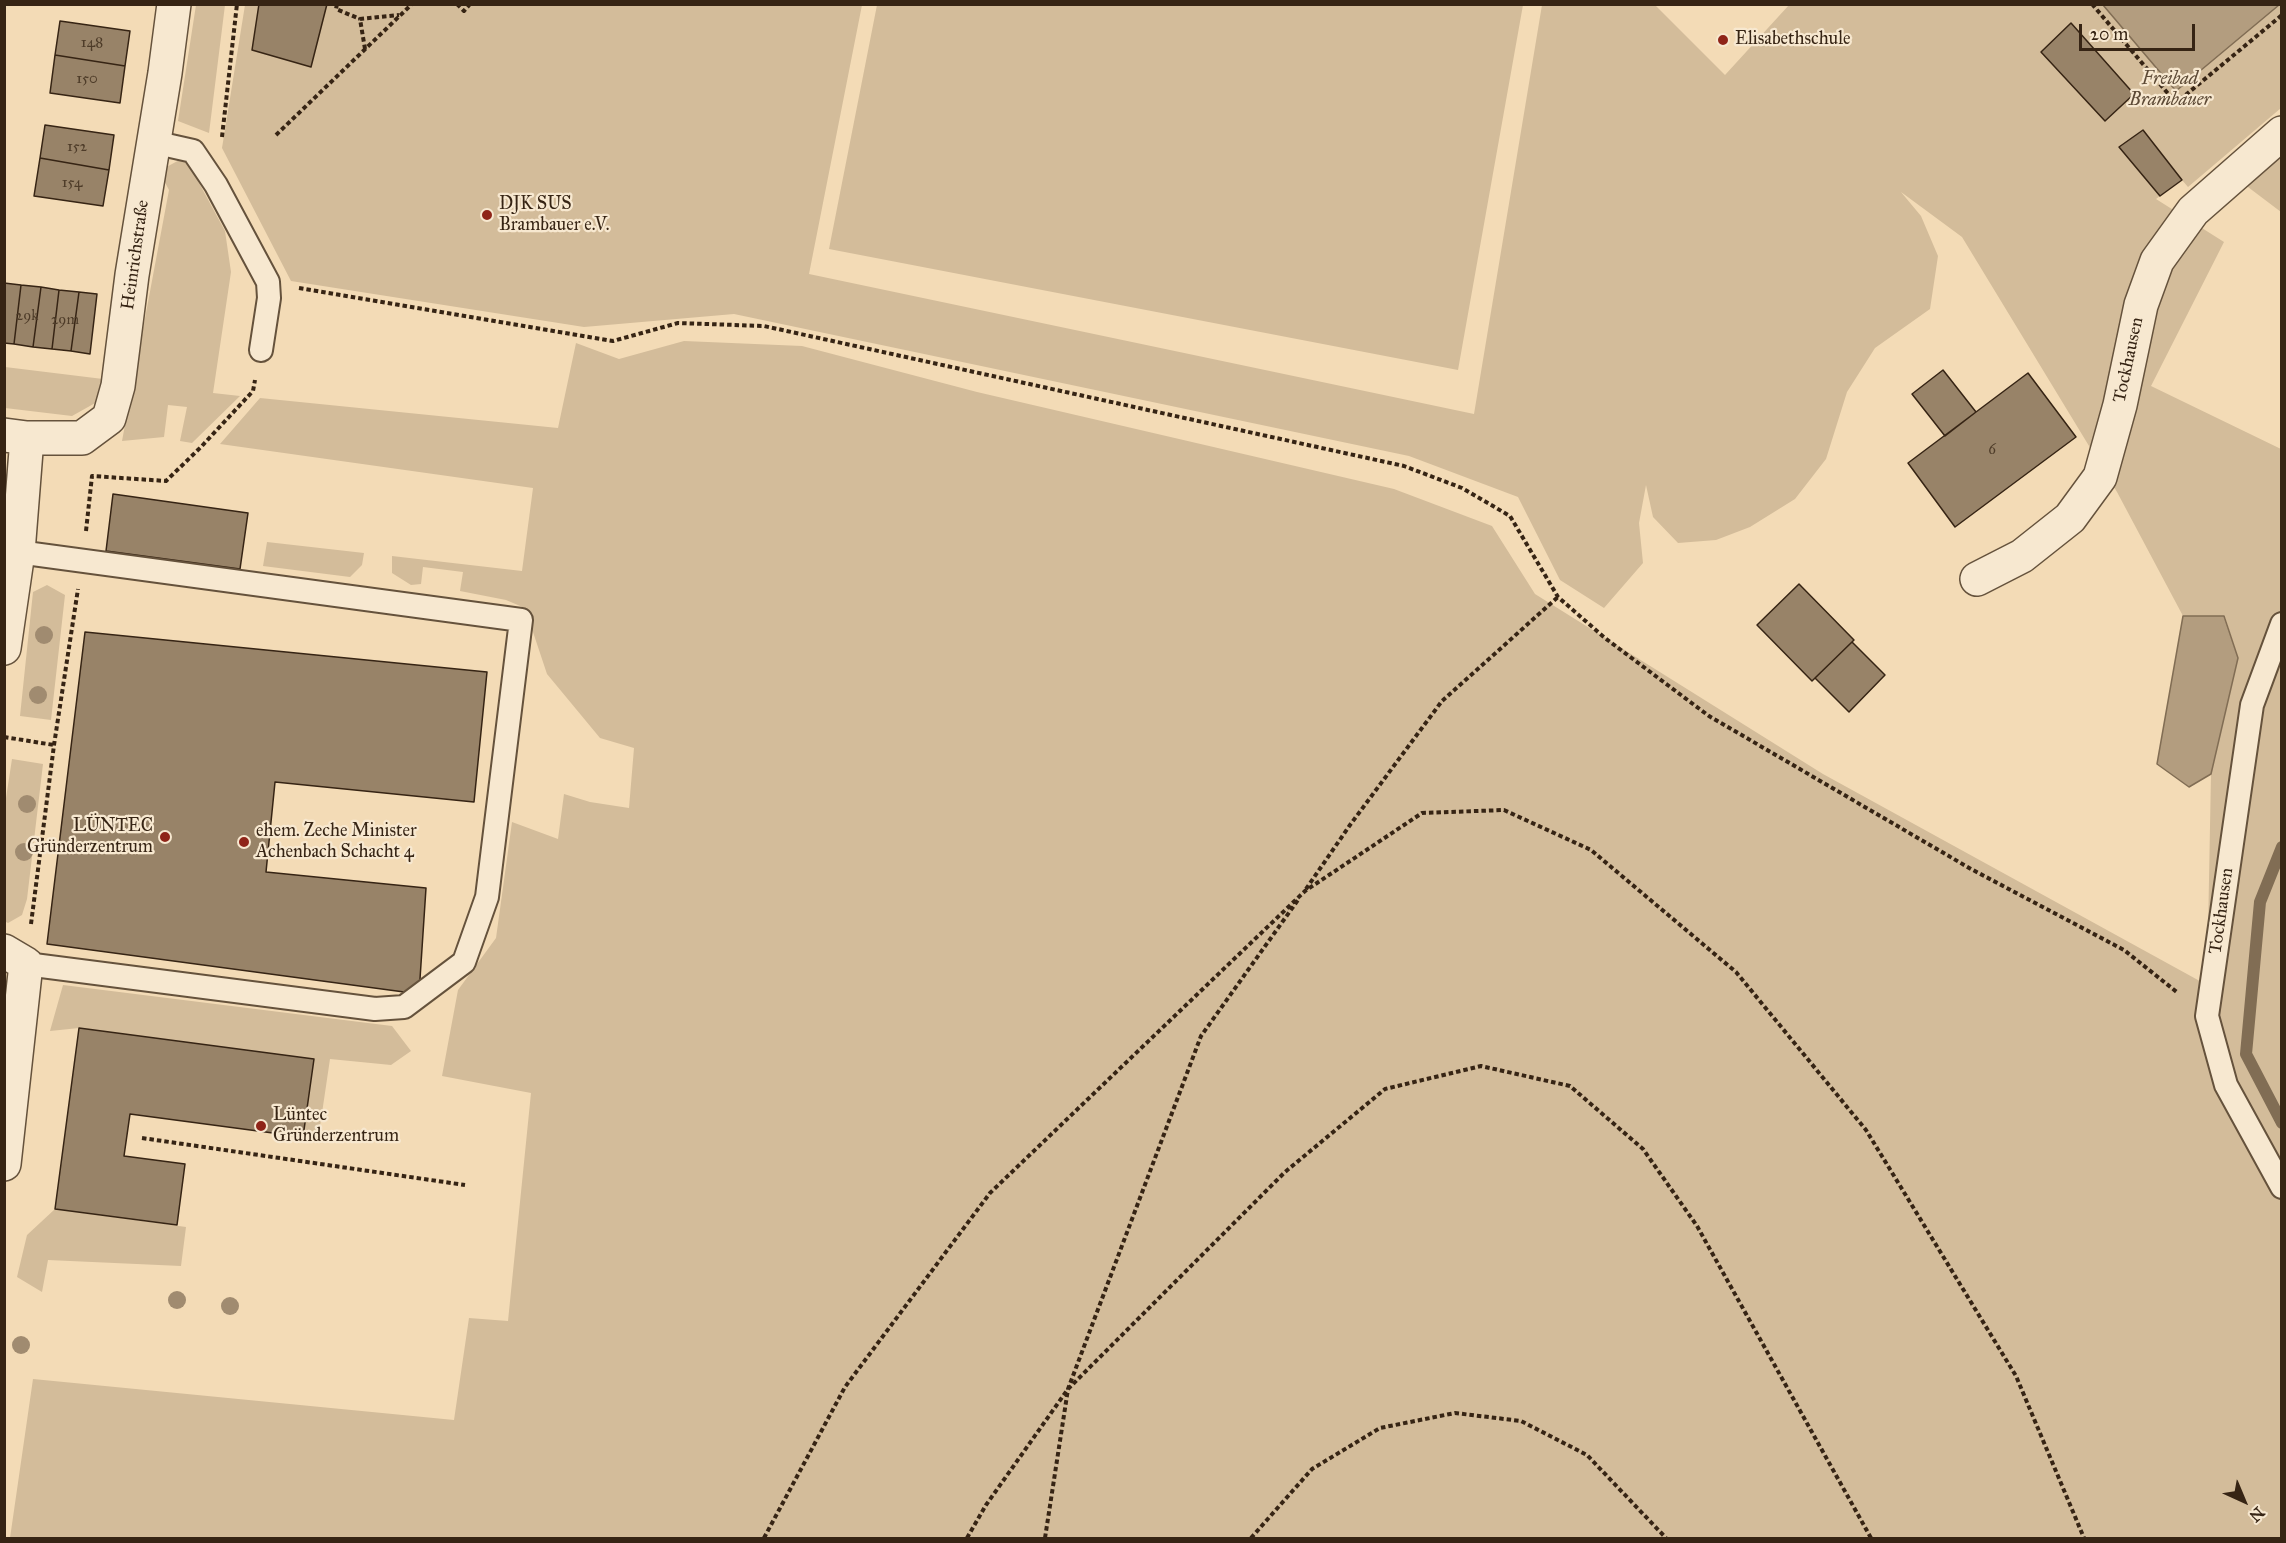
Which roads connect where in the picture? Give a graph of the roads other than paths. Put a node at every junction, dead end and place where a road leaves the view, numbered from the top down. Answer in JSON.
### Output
{"nodes":[{"id":1,"x":174,"y":4,"type":"edge"},
{"id":2,"x":2282,"y":133,"type":"edge"},
{"id":3,"x":153,"y":142,"type":"junction"},
{"id":4,"x":261,"y":350,"type":"dead end"},
{"id":5,"x":16,"y":437,"type":"edge"},
{"id":6,"x":18,"y":552,"type":"junction"},
{"id":7,"x":1977,"y":579,"type":"dead end"},
{"id":8,"x":2282,"y":624,"type":"edge"},
{"id":9,"x":4,"y":648,"type":"edge"},
{"id":10,"x":15,"y":958,"type":"edge"},
{"id":11,"x":4,"y":1164,"type":"edge"},
{"id":12,"x":2282,"y":1187,"type":"edge"}],
"edges":[{"from":1,"to":3,"type":"street","name":"Heinrichstraße"},
{"from":2,"to":7,"type":"street","name":"Tockhausen"},
{"from":3,"to":4,"type":"lane"},
{"from":3,"to":5,"type":"street","name":"Heinrichstraße"},
{"from":5,"to":6,"type":"street"},
{"from":6,"to":9,"type":"street"},
{"from":6,"to":10,"type":"lane"},
{"from":8,"to":12,"type":"lane","name":"Tockhausen"},
{"from":10,"to":11,"type":"street"}]}
